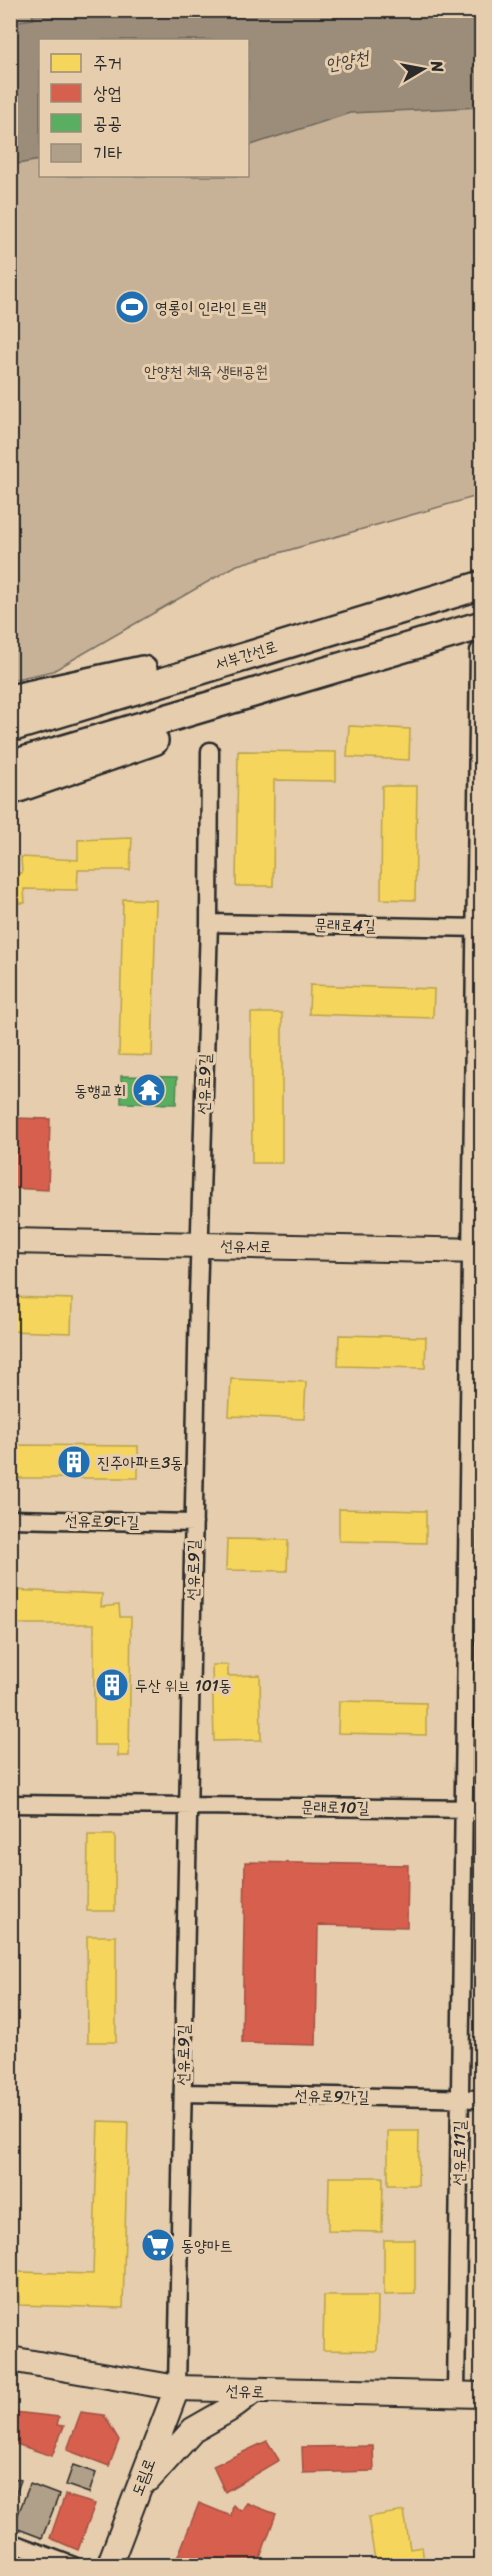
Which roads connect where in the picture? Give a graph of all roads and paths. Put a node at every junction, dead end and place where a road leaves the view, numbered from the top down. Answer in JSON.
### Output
{"nodes":[{"id":1,"x":482,"y":585,"type":"edge"},
{"id":2,"x":338,"y":627,"type":"junction"},
{"id":3,"x":480,"y":638,"type":"edge"},
{"id":4,"x":349,"y":666,"type":"junction"},
{"id":5,"x":10,"y":699,"type":"edge"},
{"id":6,"x":10,"y":728,"type":"edge"},
{"id":7,"x":210,"y":751,"type":"dead end"},
{"id":8,"x":10,"y":765,"type":"edge"},
{"id":9,"x":10,"y":791,"type":"edge"},
{"id":10,"x":209,"y":923,"type":"junction"},
{"id":11,"x":479,"y":928,"type":"edge"},
{"id":12,"x":10,"y":1241,"type":"edge"},
{"id":13,"x":199,"y":1245,"type":"junction"},
{"id":14,"x":476,"y":1250,"type":"edge"},
{"id":15,"x":10,"y":1519,"type":"edge"},
{"id":16,"x":194,"y":1523,"type":"junction"},
{"id":17,"x":475,"y":1528,"type":"edge"},
{"id":18,"x":10,"y":1804,"type":"edge"},
{"id":19,"x":188,"y":1804,"type":"junction"},
{"id":20,"x":464,"y":1809,"type":"junction"},
{"id":21,"x":482,"y":1809,"type":"edge"},
{"id":22,"x":183,"y":2092,"type":"junction"},
{"id":23,"x":460,"y":2098,"type":"junction"},
{"id":24,"x":482,"y":2099,"type":"edge"},
{"id":25,"x":12,"y":2365,"type":"edge"},
{"id":26,"x":177,"y":2388,"type":"junction"},
{"id":27,"x":253,"y":2391,"type":"junction"},
{"id":28,"x":456,"y":2395,"type":"junction"},
{"id":29,"x":482,"y":2395,"type":"edge"},
{"id":30,"x":136,"y":2495,"type":"junction"},
{"id":31,"x":10,"y":2542,"type":"edge"},
{"id":32,"x":74,"y":2565,"type":"edge"},
{"id":33,"x":109,"y":2565,"type":"edge"}],
"edges":[{"from":1,"to":2,"type":"main road","name":"서부간선로"},
{"from":2,"to":5,"type":"main road"},
{"from":2,"to":6,"type":"main road","name":"서부간선로"},
{"from":3,"to":4,"type":"main road"},
{"from":3,"to":11,"type":"street","name":"선유로11길"},
{"from":4,"to":8,"type":"main road"},
{"from":4,"to":9,"type":"main road"},
{"from":7,"to":10,"type":"street","name":"선유로9길"},
{"from":10,"to":11,"type":"street","name":"문래로4길"},
{"from":10,"to":13,"type":"street","name":"선유로9길"},
{"from":11,"to":14,"type":"street","name":"선유로11길"},
{"from":12,"to":13,"type":"main road","name":"선유서로"},
{"from":13,"to":14,"type":"main road","name":"선유서로"},
{"from":13,"to":16,"type":"street","name":"선유로9길"},
{"from":14,"to":17,"type":"street","name":"선유로11길"},
{"from":15,"to":16,"type":"street","name":"선유로9다길"},
{"from":16,"to":19,"type":"street","name":"선유로9길"},
{"from":17,"to":20,"type":"street","name":"선유로11길"},
{"from":18,"to":19,"type":"street","name":"문래로10길"},
{"from":19,"to":20,"type":"street","name":"문래로10길"},
{"from":19,"to":22,"type":"street","name":"선유로9길"},
{"from":20,"to":21,"type":"street","name":"문래로10길"},
{"from":20,"to":23,"type":"street","name":"선유로11길"},
{"from":22,"to":23,"type":"street","name":"선유로9가길"},
{"from":22,"to":26,"type":"street","name":"선유로9길"},
{"from":23,"to":24,"type":"street","name":"선유로9가길"},
{"from":23,"to":28,"type":"street","name":"선유로11길"},
{"from":25,"to":26,"type":"main road","name":"선유로"},
{"from":26,"to":27,"type":"main road","name":"선유로"},
{"from":26,"to":30,"type":"main road","name":"도림로"},
{"from":27,"to":28,"type":"main road","name":"선유로"},
{"from":27,"to":30,"type":"main road"},
{"from":28,"to":29,"type":"main road","name":"선유로"},
{"from":30,"to":33,"type":"main road","name":"도림로"},
{"from":31,"to":32,"type":"street"}]}
